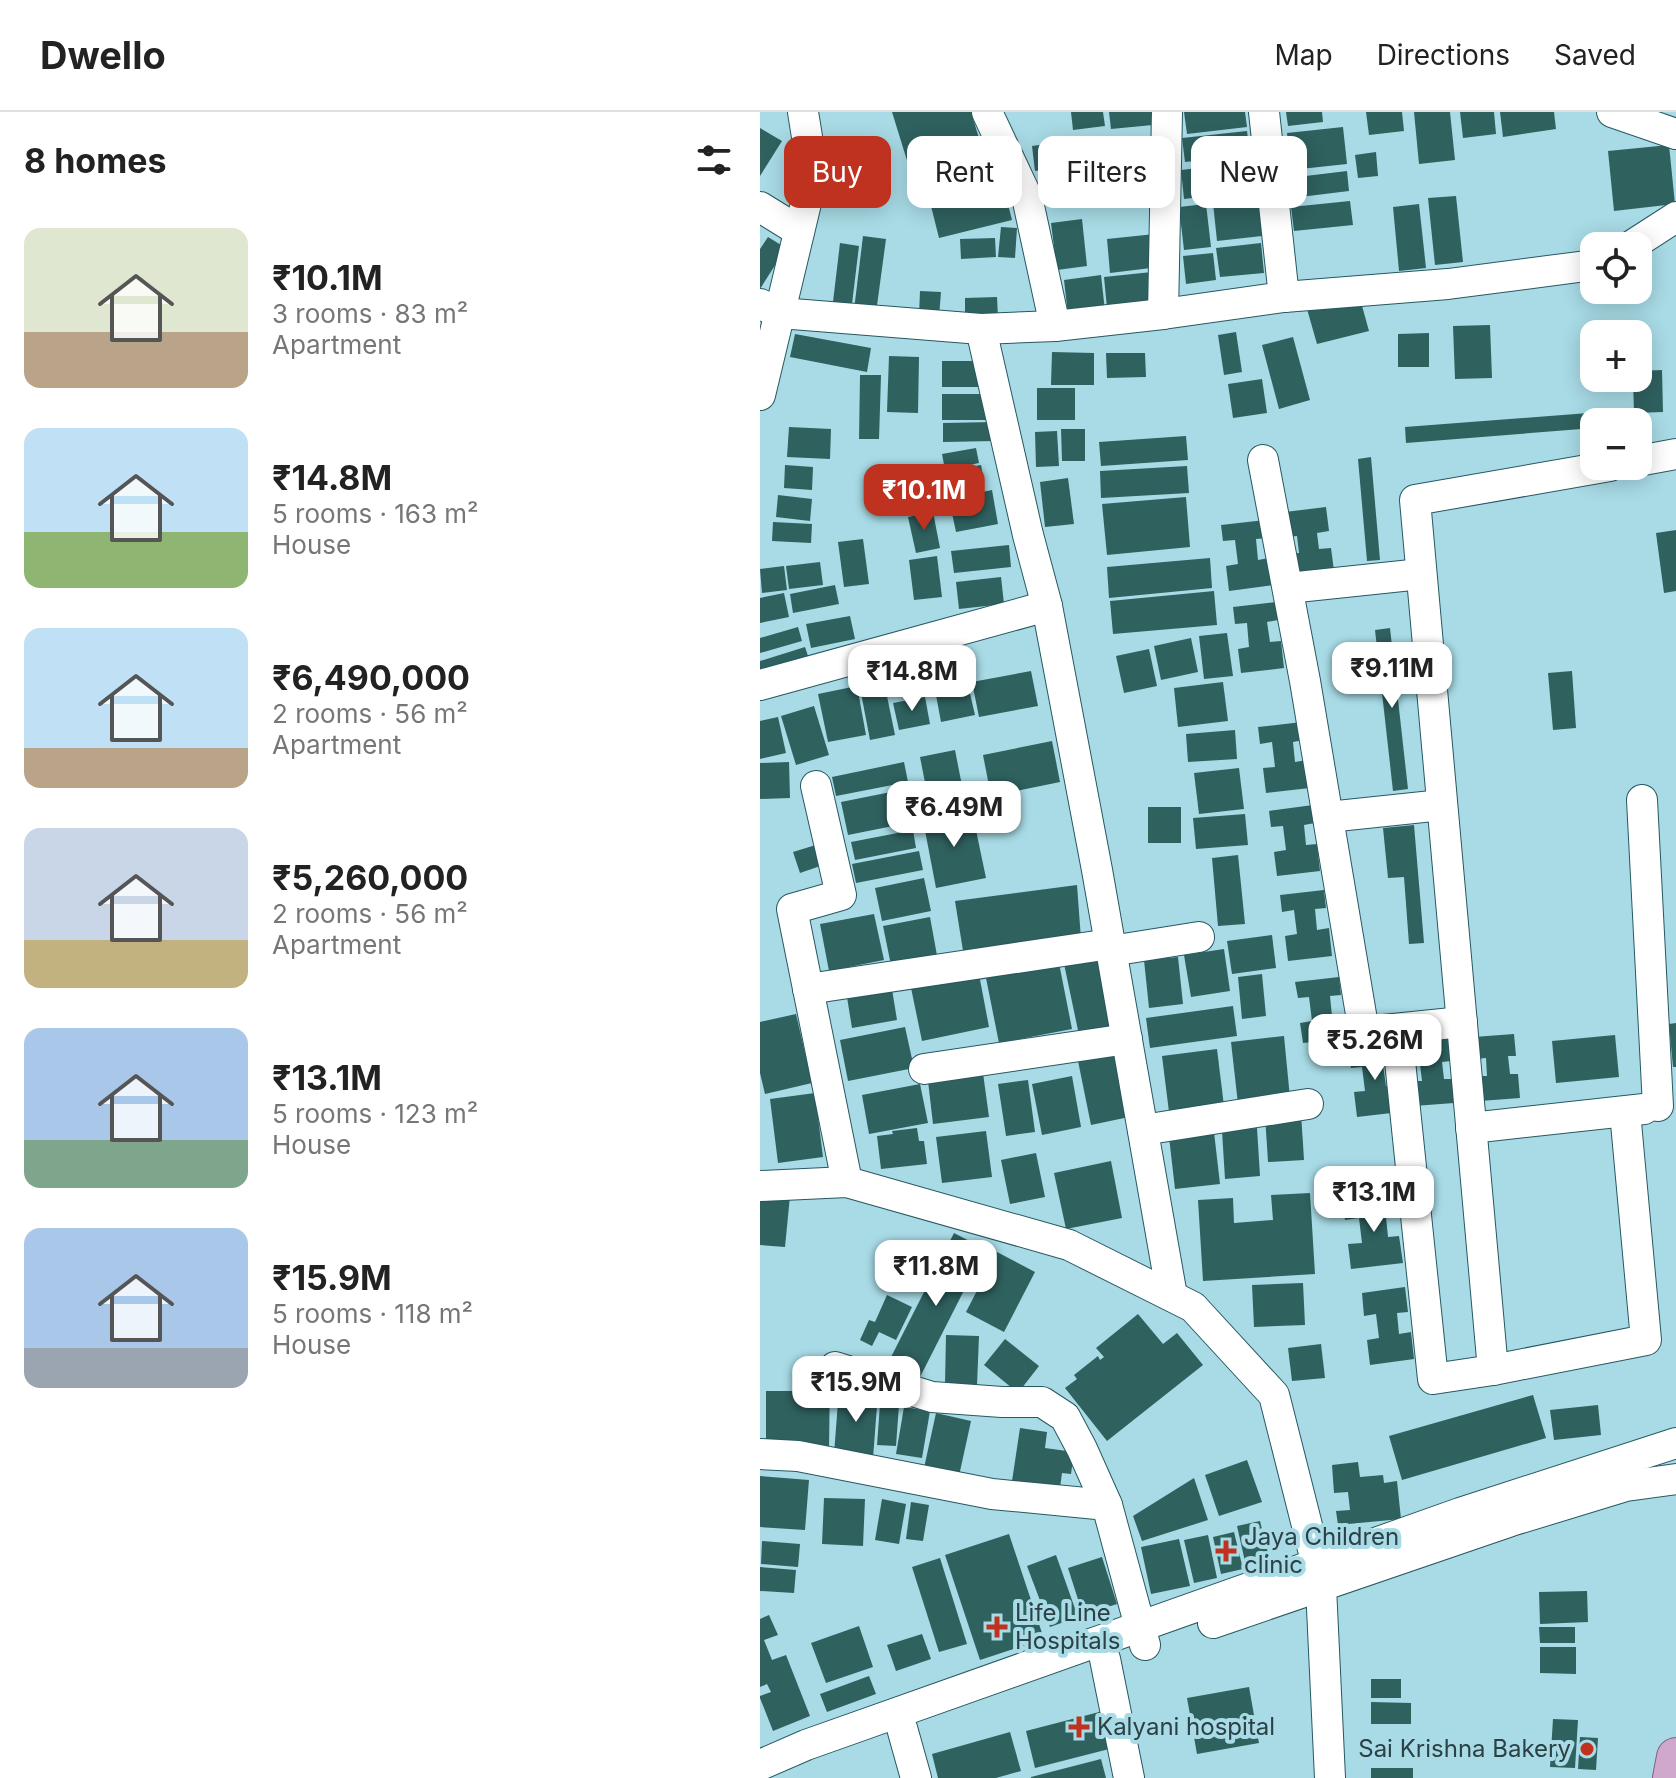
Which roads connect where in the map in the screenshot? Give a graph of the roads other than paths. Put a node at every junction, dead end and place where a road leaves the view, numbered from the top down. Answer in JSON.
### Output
{"nodes":[{"id":1,"x":803,"y":112,"type":"edge"},
{"id":2,"x":987,"y":112,"type":"edge"},
{"id":3,"x":1167,"y":112,"type":"edge"},
{"id":4,"x":1264,"y":112,"type":"edge"},
{"id":5,"x":1612,"y":112,"type":"edge"},
{"id":6,"x":1676,"y":134,"type":"edge"},
{"id":7,"x":760,"y":207,"type":"edge"},
{"id":8,"x":1676,"y":217,"type":"edge"},
{"id":9,"x":799,"y":231,"type":"junction"},
{"id":10,"x":1652,"y":232,"type":"edge"},
{"id":11,"x":1580,"y":267,"type":"edge"},
{"id":12,"x":1284,"y":297,"type":"junction"},
{"id":13,"x":770,"y":309,"type":"edge"},
{"id":14,"x":1163,"y":314,"type":"junction"},
{"id":15,"x":1055,"y":326,"type":"junction"},
{"id":16,"x":981,"y":329,"type":"junction"},
{"id":17,"x":760,"y":395,"type":"edge"},
{"id":18,"x":1676,"y":454,"type":"edge"},
{"id":19,"x":1652,"y":458,"type":"edge"},
{"id":20,"x":1263,"y":460,"type":"dead end"},
{"id":21,"x":1580,"y":471,"type":"edge"},
{"id":22,"x":1421,"y":574,"type":"junction"},
{"id":23,"x":1288,"y":588,"type":"junction"},
{"id":24,"x":1047,"y":606,"type":"junction"},
{"id":25,"x":760,"y":685,"type":"edge"},
{"id":26,"x":816,"y":786,"type":"dead end"},
{"id":27,"x":1642,"y":800,"type":"dead end"},
{"id":28,"x":1442,"y":805,"type":"junction"},
{"id":29,"x":1328,"y":817,"type":"junction"},
{"id":30,"x":1199,"y":937,"type":"dead end"},
{"id":31,"x":1110,"y":948,"type":"junction"},
{"id":32,"x":808,"y":989,"type":"junction"},
{"id":33,"x":1462,"y":1022,"type":"junction"},
{"id":34,"x":1364,"y":1032,"type":"junction"},
{"id":35,"x":1127,"y":1039,"type":"junction"},
{"id":36,"x":924,"y":1069,"type":"dead end"},
{"id":37,"x":1308,"y":1104,"type":"dead end"},
{"id":38,"x":1667,"y":1105,"type":"edge"},
{"id":39,"x":1625,"y":1112,"type":"junction"},
{"id":40,"x":1471,"y":1128,"type":"junction"},
{"id":41,"x":1143,"y":1130,"type":"junction"},
{"id":42,"x":847,"y":1182,"type":"junction"},
{"id":43,"x":760,"y":1186,"type":"edge"},
{"id":44,"x":1172,"y":1296,"type":"junction"},
{"id":45,"x":835,"y":1367,"type":"dead end"},
{"id":46,"x":1493,"y":1370,"type":"junction"},
{"id":47,"x":1676,"y":1443,"type":"edge"},
{"id":48,"x":760,"y":1454,"type":"edge"},
{"id":49,"x":1676,"y":1479,"type":"edge"},
{"id":50,"x":1107,"y":1505,"type":"junction"},
{"id":51,"x":1319,"y":1576,"type":"junction"},
{"id":52,"x":1142,"y":1636,"type":"junction"},
{"id":53,"x":1105,"y":1659,"type":"junction"},
{"id":54,"x":902,"y":1728,"type":"junction"},
{"id":55,"x":1676,"y":1757,"type":"edge"},
{"id":56,"x":760,"y":1765,"type":"edge"},
{"id":57,"x":778,"y":1778,"type":"edge"},
{"id":58,"x":916,"y":1778,"type":"edge"},
{"id":59,"x":1129,"y":1778,"type":"edge"},
{"id":60,"x":1330,"y":1778,"type":"edge"},
{"id":61,"x":1672,"y":1778,"type":"edge"}],
"edges":[{"from":1,"to":9,"type":"street"},
{"from":2,"to":15,"type":"street"},
{"from":3,"to":14,"type":"street"},
{"from":4,"to":12,"type":"street"},
{"from":5,"to":6,"type":"street"},
{"from":7,"to":9,"type":"street"},
{"from":8,"to":10,"type":"street"},
{"from":9,"to":13,"type":"street"},
{"from":11,"to":12,"type":"street"},
{"from":12,"to":14,"type":"street"},
{"from":13,"to":16,"type":"street"},
{"from":13,"to":17,"type":"street"},
{"from":14,"to":15,"type":"street"},
{"from":15,"to":16,"type":"street"},
{"from":16,"to":24,"type":"street"},
{"from":18,"to":19,"type":"street"},
{"from":20,"to":23,"type":"street"},
{"from":21,"to":22,"type":"street"},
{"from":22,"to":23,"type":"street"},
{"from":22,"to":28,"type":"street"},
{"from":23,"to":29,"type":"street"},
{"from":24,"to":25,"type":"street"},
{"from":24,"to":31,"type":"street"},
{"from":26,"to":32,"type":"street"},
{"from":27,"to":38,"type":"street"},
{"from":28,"to":29,"type":"street"},
{"from":28,"to":33,"type":"street"},
{"from":29,"to":34,"type":"street"},
{"from":30,"to":31,"type":"street"},
{"from":31,"to":32,"type":"street"},
{"from":31,"to":35,"type":"street"},
{"from":32,"to":42,"type":"street"},
{"from":33,"to":34,"type":"street"},
{"from":33,"to":40,"type":"street"},
{"from":34,"to":46,"type":"street"},
{"from":35,"to":36,"type":"street"},
{"from":35,"to":41,"type":"street"},
{"from":37,"to":41,"type":"street"},
{"from":38,"to":39,"type":"street"},
{"from":39,"to":40,"type":"street"},
{"from":39,"to":46,"type":"street"},
{"from":40,"to":46,"type":"street"},
{"from":41,"to":44,"type":"street"},
{"from":42,"to":43,"type":"street"},
{"from":42,"to":44,"type":"street"},
{"from":44,"to":51,"type":"street"},
{"from":45,"to":50,"type":"street"},
{"from":47,"to":51,"type":"street"},
{"from":48,"to":50,"type":"street"},
{"from":49,"to":51,"type":"street"},
{"from":50,"to":52,"type":"street"},
{"from":51,"to":52,"type":"street"},
{"from":51,"to":60,"type":"street"},
{"from":52,"to":53,"type":"street"},
{"from":52,"to":56,"type":"street"},
{"from":53,"to":54,"type":"street"},
{"from":53,"to":59,"type":"street"},
{"from":54,"to":57,"type":"street"},
{"from":54,"to":58,"type":"street"},
{"from":55,"to":61,"type":"main road"}]}
